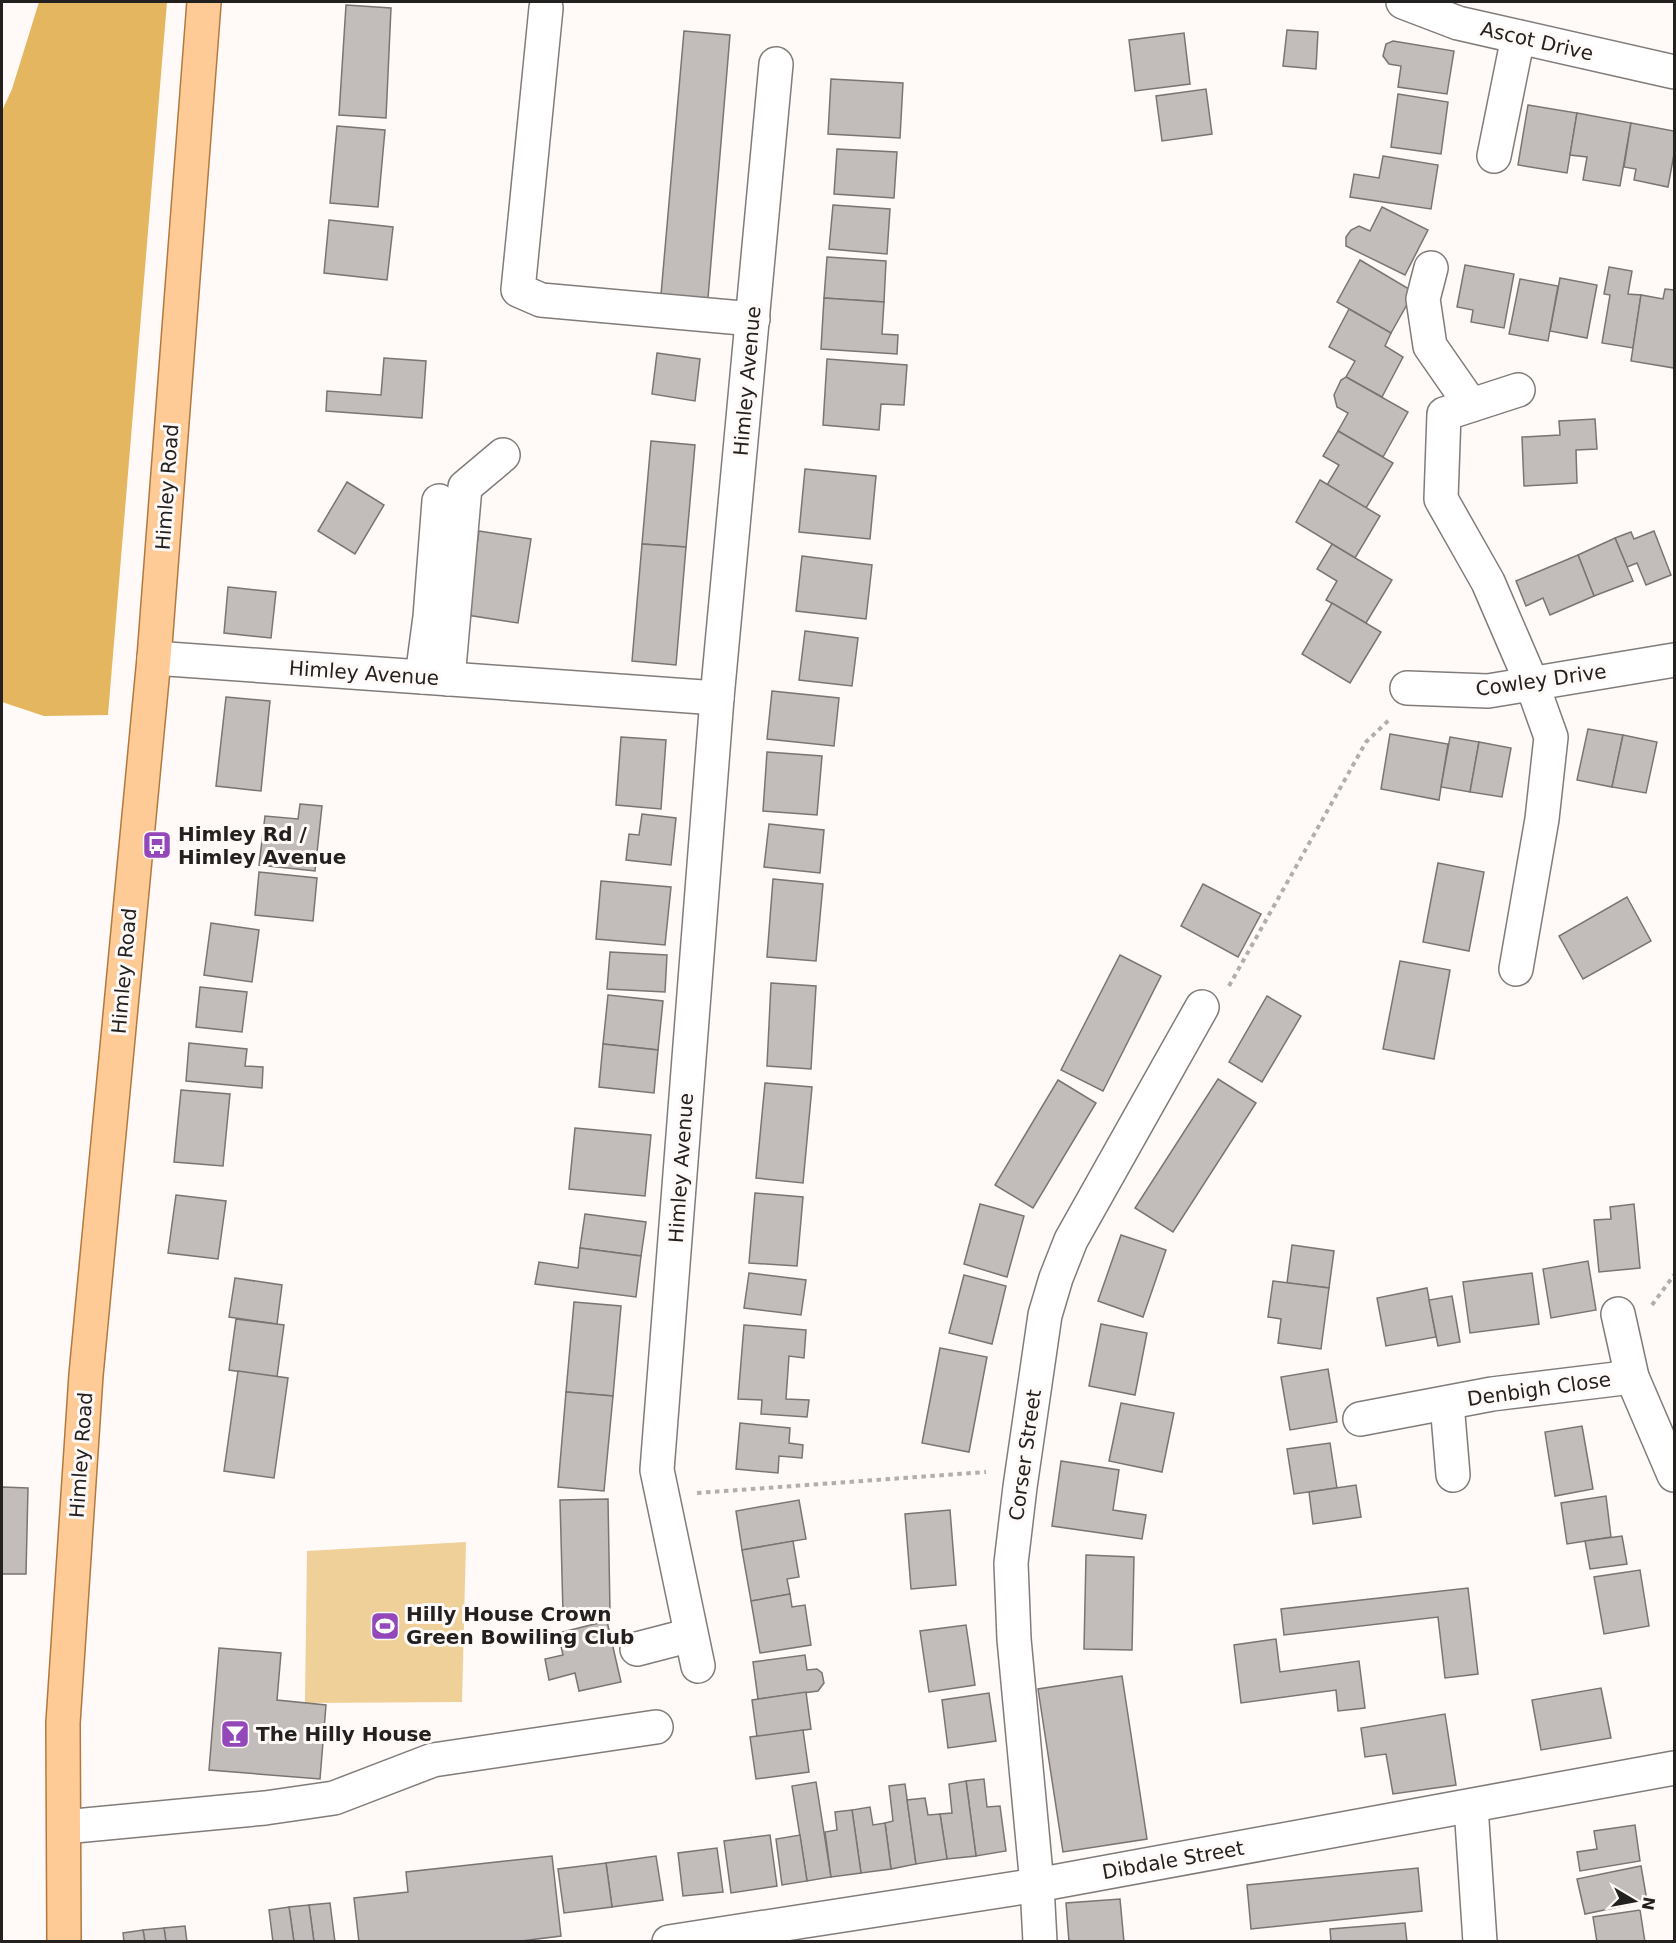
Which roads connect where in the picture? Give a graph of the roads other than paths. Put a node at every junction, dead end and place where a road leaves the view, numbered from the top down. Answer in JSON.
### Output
{"nodes":[{"id":1,"x":204,"y":2,"type":"edge"},
{"id":2,"x":1403,"y":2,"type":"edge"},
{"id":3,"x":546,"y":8,"type":"dead end"},
{"id":4,"x":1460,"y":12,"type":"edge"},
{"id":5,"x":1518,"y":37,"type":"junction"},
{"id":6,"x":776,"y":64,"type":"dead end"},
{"id":7,"x":1674,"y":72,"type":"edge"},
{"id":8,"x":1494,"y":156,"type":"dead end"},
{"id":9,"x":1431,"y":268,"type":"dead end"},
{"id":10,"x":753,"y":319,"type":"junction"},
{"id":11,"x":1518,"y":390,"type":"dead end"},
{"id":12,"x":1472,"y":405,"type":"junction"},
{"id":13,"x":503,"y":455,"type":"dead end"},
{"id":14,"x":439,"y":501,"type":"dead end"},
{"id":15,"x":154,"y":658,"type":"junction"},
{"id":16,"x":1674,"y":660,"type":"edge"},
{"id":17,"x":435,"y":678,"type":"junction"},
{"id":18,"x":1532,"y":684,"type":"junction"},
{"id":19,"x":1414,"y":688,"type":"road end"},
{"id":20,"x":717,"y":698,"type":"junction"},
{"id":21,"x":1516,"y":969,"type":"dead end"},
{"id":22,"x":1202,"y":1007,"type":"road end"},
{"id":23,"x":1618,"y":1314,"type":"dead end"},
{"id":24,"x":1632,"y":1377,"type":"junction"},
{"id":25,"x":1447,"y":1402,"type":"junction"},
{"id":26,"x":1360,"y":1419,"type":"dead end"},
{"id":27,"x":1453,"y":1475,"type":"dead end"},
{"id":28,"x":1674,"y":1475,"type":"edge"},
{"id":29,"x":691,"y":1635,"type":"junction"},
{"id":30,"x":637,"y":1649,"type":"dead end"},
{"id":31,"x":698,"y":1666,"type":"dead end"},
{"id":32,"x":656,"y":1727,"type":"dead end"},
{"id":33,"x":1674,"y":1768,"type":"edge"},
{"id":34,"x":1471,"y":1806,"type":"junction"},
{"id":35,"x":64,"y":1827,"type":"junction"},
{"id":36,"x":1037,"y":1885,"type":"junction"},
{"id":37,"x":64,"y":1941,"type":"edge"},
{"id":38,"x":669,"y":1941,"type":"edge"},
{"id":39,"x":1040,"y":1941,"type":"edge"},
{"id":40,"x":1480,"y":1941,"type":"edge"}],
"edges":[{"from":1,"to":15,"type":"main road","name":"Himley Road"},
{"from":2,"to":4,"type":"street","name":"Ascot Drive"},
{"from":3,"to":10,"type":"street"},
{"from":4,"to":5,"type":"street","name":"Ascot Drive"},
{"from":5,"to":7,"type":"street","name":"Ascot Drive"},
{"from":5,"to":8,"type":"street"},
{"from":6,"to":10,"type":"street","name":"Himley Avenue"},
{"from":9,"to":12,"type":"street"},
{"from":10,"to":20,"type":"street","name":"Himley Avenue"},
{"from":11,"to":12,"type":"street"},
{"from":12,"to":18,"type":"street"},
{"from":13,"to":17,"type":"street"},
{"from":14,"to":17,"type":"street"},
{"from":15,"to":17,"type":"street","name":"Himley Avenue"},
{"from":15,"to":35,"type":"main road","name":"Himley Road"},
{"from":16,"to":18,"type":"street","name":"Cowley Drive"},
{"from":17,"to":20,"type":"street","name":"Himley Avenue"},
{"from":18,"to":19,"type":"street","name":"Cowley Drive"},
{"from":18,"to":21,"type":"street"},
{"from":20,"to":29,"type":"street","name":"Himley Avenue"},
{"from":22,"to":36,"type":"street","name":"Corser Street"},
{"from":23,"to":24,"type":"street","name":"Denbigh Close"},
{"from":24,"to":25,"type":"street","name":"Denbigh Close"},
{"from":24,"to":28,"type":"street","name":"Denbigh Close"},
{"from":25,"to":26,"type":"street","name":"Denbigh Close"},
{"from":25,"to":27,"type":"street","name":"Denbigh Close"},
{"from":29,"to":30,"type":"street"},
{"from":29,"to":31,"type":"street","name":"Himley Avenue"},
{"from":32,"to":35,"type":"street"},
{"from":33,"to":34,"type":"street","name":"Dibdale Street"},
{"from":34,"to":36,"type":"street","name":"Dibdale Street"},
{"from":34,"to":40,"type":"street"},
{"from":35,"to":37,"type":"main road","name":"Himley Road"},
{"from":36,"to":38,"type":"street","name":"Dibdale Street"},
{"from":36,"to":39,"type":"street","name":"Corser Street"}]}
